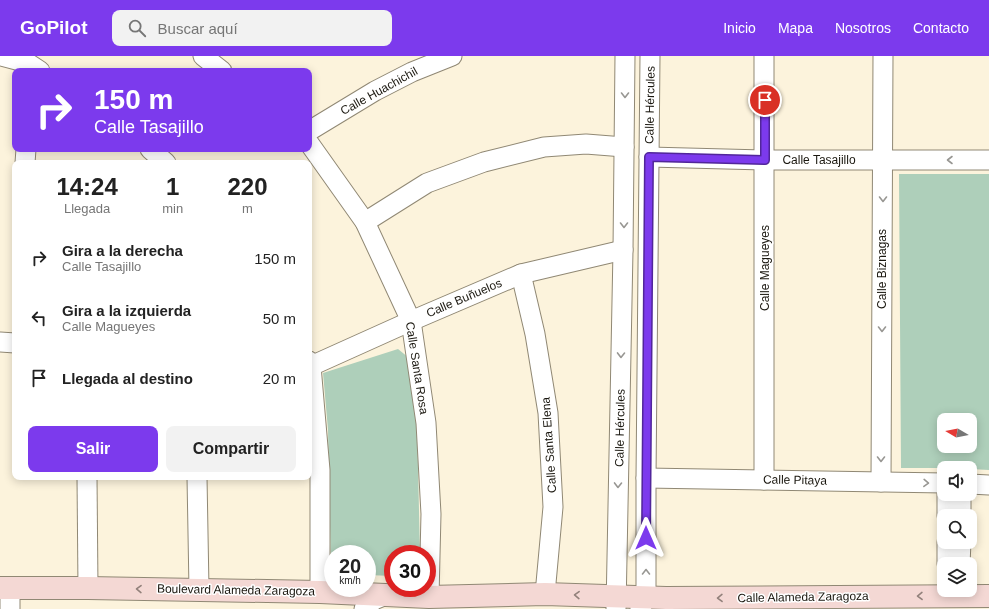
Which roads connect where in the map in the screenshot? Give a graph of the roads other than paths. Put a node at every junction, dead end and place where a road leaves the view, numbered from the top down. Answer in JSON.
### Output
{"nodes":[{"id":1,"x":1,"y":56,"type":"edge"},
{"id":2,"x":203,"y":56,"type":"edge"},
{"id":3,"x":452,"y":56,"type":"edge"},
{"id":4,"x":625,"y":56,"type":"edge"},
{"id":5,"x":650,"y":56,"type":"edge"},
{"id":6,"x":764,"y":56,"type":"edge"},
{"id":7,"x":883,"y":56,"type":"edge"},
{"id":8,"x":31,"y":65,"type":"edge"},
{"id":9,"x":218,"y":68,"type":"edge"},
{"id":10,"x":312,"y":129,"type":"edge"},
{"id":11,"x":312,"y":147,"type":"edge"},
{"id":12,"x":624,"y":147,"type":"junction"},
{"id":13,"x":153,"y":152,"type":"edge"},
{"id":14,"x":649,"y":157,"type":"junction"},
{"id":15,"x":163,"y":160,"type":"edge"},
{"id":16,"x":765,"y":160,"type":"junction"},
{"id":17,"x":883,"y":160,"type":"junction"},
{"id":18,"x":989,"y":160,"type":"edge"},
{"id":19,"x":365,"y":222,"type":"junction"},
{"id":20,"x":623,"y":250,"type":"junction"},
{"id":21,"x":521,"y":274,"type":"junction"},
{"id":22,"x":411,"y":321,"type":"junction"},
{"id":23,"x":0,"y":342,"type":"edge"},
{"id":24,"x":12,"y":343,"type":"edge"},
{"id":25,"x":312,"y":362,"type":"edge"},
{"id":26,"x":312,"y":384,"type":"edge"},
{"id":27,"x":646,"y":478,"type":"junction"},
{"id":28,"x":87,"y":480,"type":"edge"},
{"id":29,"x":197,"y":480,"type":"edge"},
{"id":30,"x":764,"y":480,"type":"junction"},
{"id":31,"x":881,"y":482,"type":"junction"},
{"id":32,"x":937,"y":483,"type":"edge"},
{"id":33,"x":977,"y":484,"type":"edge"},
{"id":34,"x":989,"y":485,"type":"edge"},
{"id":35,"x":430,"y":545,"type":"edge"},
{"id":36,"x":88,"y":588,"type":"junction"},
{"id":37,"x":200,"y":589,"type":"junction"},
{"id":38,"x":320,"y":592,"type":"junction"},
{"id":39,"x":545,"y":594,"type":"junction"},
{"id":40,"x":7,"y":595,"type":"edge"},
{"id":41,"x":384,"y":595,"type":"edge"},
{"id":42,"x":384,"y":596,"type":"edge"},
{"id":43,"x":436,"y":596,"type":"edge"},
{"id":44,"x":989,"y":596,"type":"edge"},
{"id":45,"x":953,"y":599,"type":"edge"},
{"id":46,"x":616,"y":603,"type":"edge"},
{"id":47,"x":643,"y":603,"type":"edge"},
{"id":48,"x":364,"y":609,"type":"edge"}],
"edges":[{"from":1,"to":8,"type":"street"},
{"from":2,"to":9,"type":"street"},
{"from":3,"to":10,"type":"street","name":"Calle Huachichil"},
{"from":4,"to":12,"type":"street","name":"Calle Hércules","one_way":true},
{"from":5,"to":14,"type":"street","name":"Calle Hércules"},
{"from":6,"to":16,"type":"street","name":"Calle Magueyes"},
{"from":7,"to":17,"type":"street","name":"Calle Biznagas"},
{"from":11,"to":19,"type":"street","name":"Calle Santa Rosa"},
{"from":12,"to":19,"type":"street"},
{"from":12,"to":20,"type":"street","name":"Calle Hércules","one_way":true},
{"from":13,"to":15,"type":"street"},
{"from":14,"to":16,"type":"street","name":"Calle Tasajillo"},
{"from":14,"to":27,"type":"street","name":"Calle Hércules"},
{"from":16,"to":17,"type":"street","name":"Calle Tasajillo"},
{"from":16,"to":30,"type":"street","name":"Calle Magueyes"},
{"from":18,"to":17,"type":"street","name":"Calle Tasajillo","one_way":true},
{"from":17,"to":31,"type":"street","name":"Calle Biznagas","one_way":true},
{"from":19,"to":22,"type":"street","name":"Calle Santa Rosa"},
{"from":20,"to":21,"type":"street","name":"Calle Buñuelos"},
{"from":20,"to":46,"type":"street","name":"Calle Hércules","one_way":true},
{"from":21,"to":22,"type":"street","name":"Calle Buñuelos"},
{"from":21,"to":39,"type":"street","name":"Calle Santa Elena"},
{"from":22,"to":25,"type":"street","name":"Calle Buñuelos"},
{"from":22,"to":35,"type":"street","name":"Calle Santa Rosa"},
{"from":23,"to":24,"type":"street"},
{"from":26,"to":38,"type":"street"},
{"from":27,"to":30,"type":"street","name":"Calle Pitaya"},
{"from":47,"to":27,"type":"street","name":"Calle Hércules","one_way":true},
{"from":28,"to":36,"type":"street"},
{"from":29,"to":37,"type":"street"},
{"from":30,"to":31,"type":"street","name":"Calle Pitaya"},
{"from":31,"to":32,"type":"street","name":"Calle Pitaya","one_way":true},
{"from":33,"to":34,"type":"street"},
{"from":37,"to":36,"type":"street","name":"Boulevard Alameda Zaragoza","one_way":true},
{"from":36,"to":40,"type":"street","name":"Boulevard Alameda Zaragoza"},
{"from":37,"to":38,"type":"street","name":"Boulevard Alameda Zaragoza"},
{"from":38,"to":41,"type":"street","name":"Boulevard Alameda Zaragoza"},
{"from":39,"to":43,"type":"street","name":"Boulevard Alameda Zaragoza"},
{"from":46,"to":39,"type":"street","name":"Boulevard Alameda Zaragoza","one_way":true},
{"from":42,"to":48,"type":"street"},
{"from":44,"to":45,"type":"street","name":"Calle Alameda Zaragoza"},
{"from":45,"to":47,"type":"street","name":"Calle Alameda Zaragoza","one_way":true},
{"from":46,"to":47,"type":"street","name":"Calle Alameda Zaragoza"}]}
